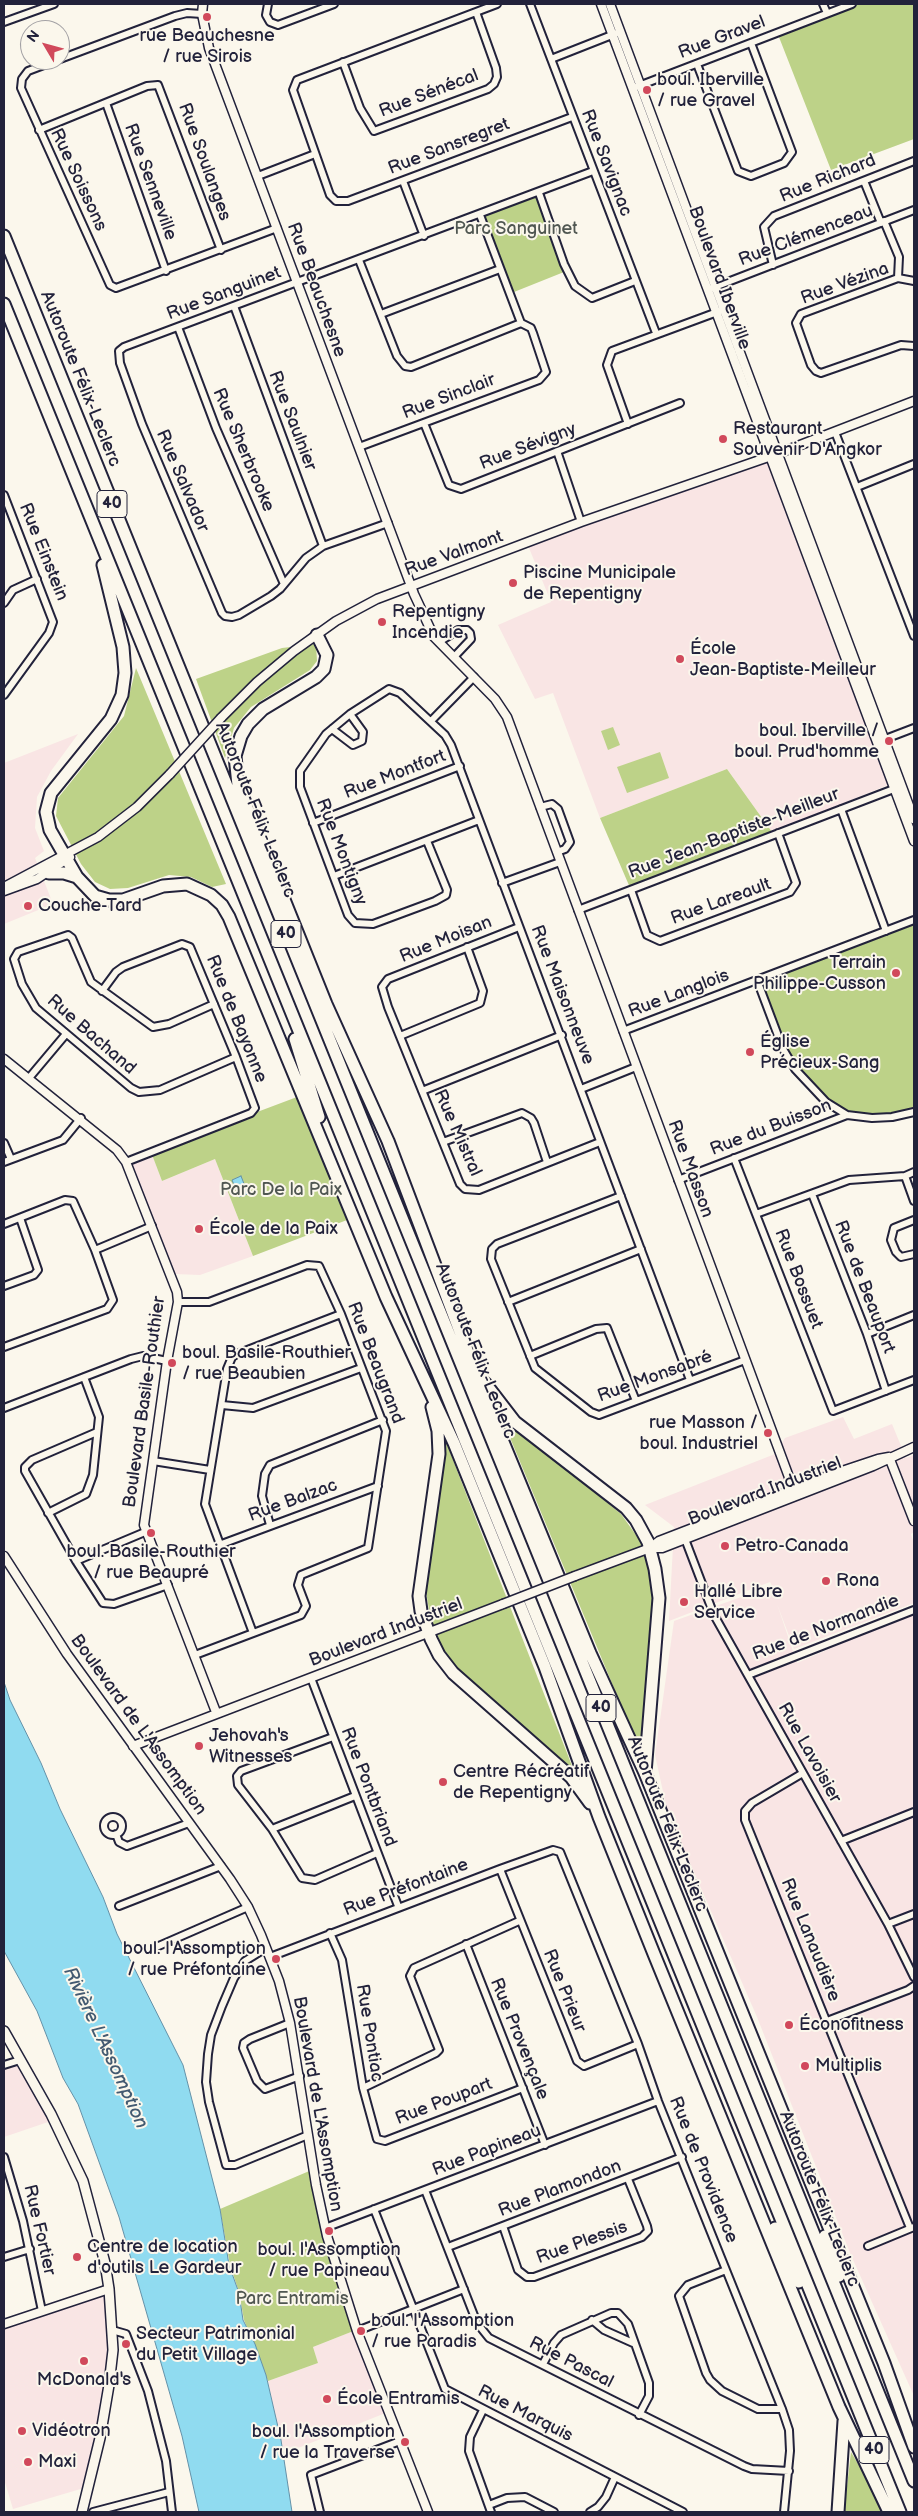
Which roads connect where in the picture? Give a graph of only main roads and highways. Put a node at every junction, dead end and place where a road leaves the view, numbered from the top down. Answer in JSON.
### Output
{"nodes":[{"id":1,"x":4,"y":236,"type":"edge"},
{"id":2,"x":4,"y":304,"type":"edge"},
{"id":3,"x":92,"y":523,"type":"junction"},
{"id":4,"x":317,"y":634,"type":"road end"},
{"id":5,"x":49,"y":873,"type":"road end"},
{"id":6,"x":77,"y":876,"type":"junction"},
{"id":7,"x":285,"y":999,"type":"junction"},
{"id":8,"x":321,"y":1019,"type":"junction"},
{"id":9,"x":333,"y":1166,"type":"junction"},
{"id":10,"x":410,"y":1199,"type":"junction"},
{"id":11,"x":472,"y":1360,"type":"junction"},
{"id":12,"x":425,"y":1384,"type":"junction"},
{"id":13,"x":645,"y":1773,"type":"junction"},
{"id":14,"x":599,"y":1817,"type":"junction"},
{"id":15,"x":4,"y":2031,"type":"edge"},
{"id":16,"x":718,"y":2109,"type":"junction"},
{"id":17,"x":786,"y":2121,"type":"junction"},
{"id":18,"x":836,"y":2358,"type":"junction"},
{"id":19,"x":884,"y":2363,"type":"junction"},
{"id":20,"x":881,"y":2398,"type":"junction"},
{"id":21,"x":844,"y":2419,"type":"junction"},
{"id":22,"x":914,"y":2424,"type":"edge"},
{"id":23,"x":914,"y":2447,"type":"edge"},
{"id":24,"x":914,"y":2481,"type":"edge"},
{"id":25,"x":82,"y":2512,"type":"edge"},
{"id":26,"x":838,"y":2512,"type":"edge"},
{"id":27,"x":889,"y":2512,"type":"edge"},
{"id":28,"x":900,"y":2512,"type":"edge"}],
"edges":[{"from":1,"to":8,"type":"highway","name":"Autoroute Félix-Leclerc","number":"40"},
{"from":2,"to":3,"type":"highway","number":"40"},
{"from":3,"to":6,"type":"highway"},
{"from":3,"to":7,"type":"highway","number":"40"},
{"from":4,"to":10,"type":"highway"},
{"from":5,"to":6,"type":"highway"},
{"from":6,"to":9,"type":"highway"},
{"from":7,"to":9,"type":"highway"},
{"from":7,"to":18,"type":"highway","number":"40"},
{"from":8,"to":10,"type":"highway"},
{"from":8,"to":20,"type":"highway","name":"Autoroute Félix-Leclerc","number":"40"},
{"from":9,"to":12,"type":"highway"},
{"from":10,"to":11,"type":"highway"},
{"from":11,"to":13,"type":"highway"},
{"from":11,"to":13,"type":"highway"},
{"from":12,"to":14,"type":"highway"},
{"from":12,"to":14,"type":"highway"},
{"from":13,"to":17,"type":"highway"},
{"from":14,"to":16,"type":"highway"},
{"from":15,"to":25,"type":"main road"},
{"from":16,"to":18,"type":"highway"},
{"from":16,"to":21,"type":"highway"},
{"from":17,"to":19,"type":"highway"},
{"from":17,"to":20,"type":"highway"},
{"from":18,"to":28,"type":"highway","number":"40"},
{"from":19,"to":22,"type":"highway"},
{"from":19,"to":23,"type":"highway"},
{"from":20,"to":24,"type":"highway","name":"Autoroute Félix-Leclerc","number":"40"},
{"from":21,"to":26,"type":"highway"},
{"from":21,"to":27,"type":"highway"}]}
